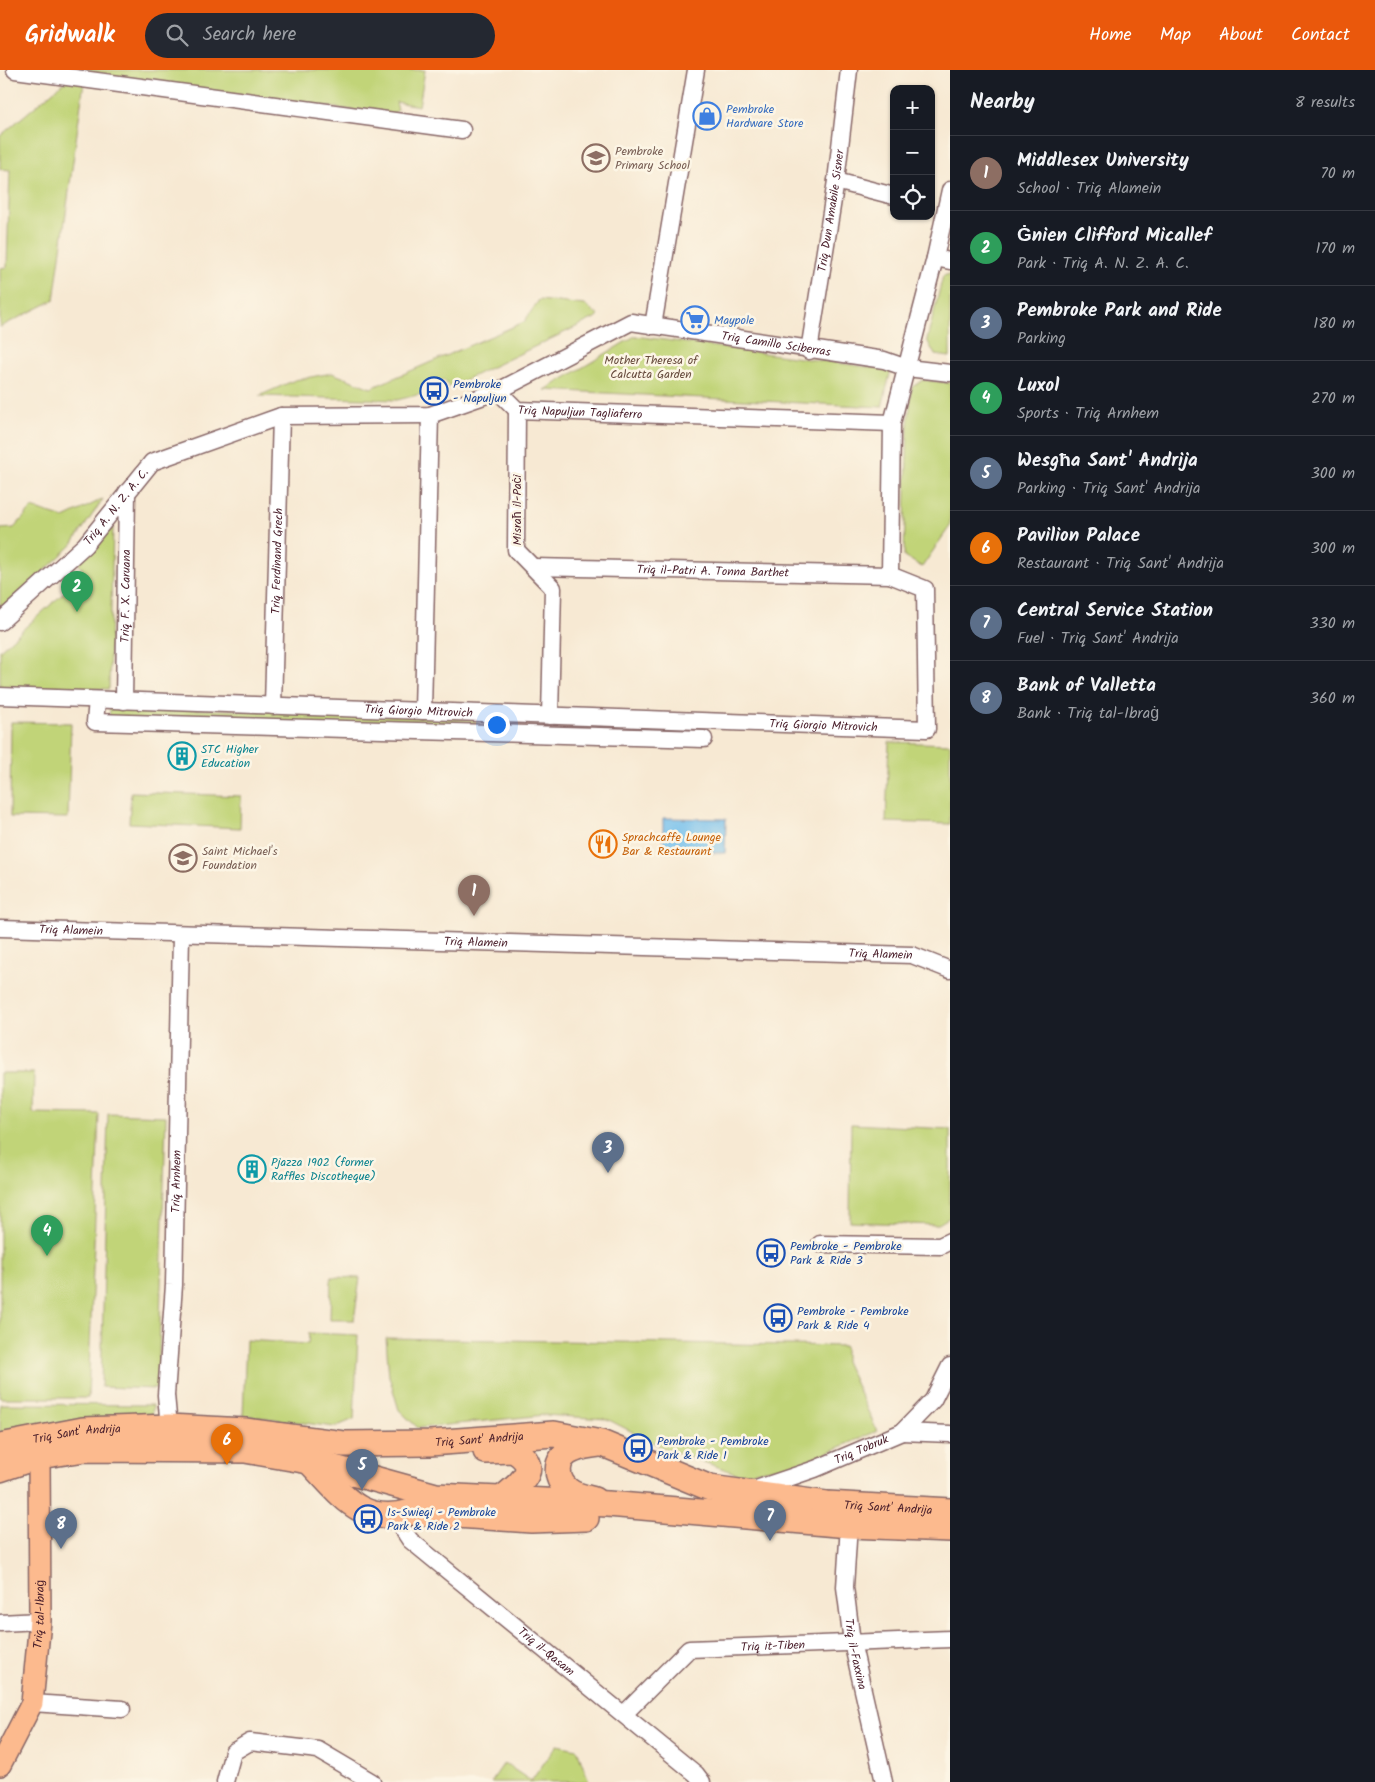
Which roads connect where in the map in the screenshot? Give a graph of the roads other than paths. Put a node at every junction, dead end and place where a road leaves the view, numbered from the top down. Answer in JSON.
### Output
{"nodes":[{"id":1,"x":15,"y":70,"type":"edge"},
{"id":2,"x":696,"y":70,"type":"edge"},
{"id":3,"x":849,"y":70,"type":"edge"},
{"id":4,"x":462,"y":130,"type":"dead end"},
{"id":5,"x":836,"y":181,"type":"junction"},
{"id":6,"x":950,"y":190,"type":"edge"},
{"id":7,"x":890,"y":195,"type":"edge"},
{"id":8,"x":938,"y":207,"type":"edge"},
{"id":9,"x":943,"y":260,"type":"edge"},
{"id":10,"x":653,"y":326,"type":"junction"},
{"id":11,"x":809,"y":351,"type":"junction"},
{"id":12,"x":907,"y":368,"type":"junction"},
{"id":13,"x":950,"y":372,"type":"edge"},
{"id":14,"x":498,"y":391,"type":"junction"},
{"id":15,"x":517,"y":410,"type":"junction"},
{"id":16,"x":430,"y":415,"type":"junction"},
{"id":17,"x":281,"y":416,"type":"junction"},
{"id":18,"x":892,"y":423,"type":"junction"},
{"id":19,"x":127,"y":492,"type":"junction"},
{"id":20,"x":534,"y":567,"type":"junction"},
{"id":21,"x":890,"y":575,"type":"junction"},
{"id":22,"x":0,"y":622,"type":"edge"},
{"id":23,"x":0,"y":696,"type":"edge"},
{"id":24,"x":97,"y":700,"type":"junction"},
{"id":25,"x":124,"y":701,"type":"junction"},
{"id":26,"x":273,"y":706,"type":"junction"},
{"id":27,"x":423,"y":711,"type":"junction"},
{"id":28,"x":550,"y":716,"type":"junction"},
{"id":29,"x":704,"y":739,"type":"dead end"},
{"id":30,"x":0,"y":928,"type":"edge"},
{"id":31,"x":181,"y":935,"type":"junction"},
{"id":32,"x":950,"y":970,"type":"edge"},
{"id":33,"x":948,"y":1243,"type":"edge"},
{"id":34,"x":820,"y":1244,"type":"dead end"},
{"id":35,"x":950,"y":1366,"type":"edge"},
{"id":36,"x":169,"y":1427,"type":"junction"},
{"id":37,"x":902,"y":1432,"type":"junction"},
{"id":38,"x":950,"y":1434,"type":"edge"},
{"id":39,"x":602,"y":1443,"type":"junction"},
{"id":40,"x":0,"y":1446,"type":"edge"},
{"id":41,"x":310,"y":1450,"type":"junction"},
{"id":42,"x":39,"y":1456,"type":"junction"},
{"id":43,"x":0,"y":1469,"type":"edge"},
{"id":44,"x":742,"y":1494,"type":"junction"},
{"id":45,"x":500,"y":1500,"type":"junction"},
{"id":46,"x":619,"y":1506,"type":"junction"},
{"id":47,"x":950,"y":1511,"type":"edge"},
{"id":48,"x":394,"y":1516,"type":"junction"},
{"id":49,"x":482,"y":1518,"type":"junction"},
{"id":50,"x":849,"y":1525,"type":"junction"},
{"id":51,"x":950,"y":1529,"type":"edge"},
{"id":52,"x":40,"y":1620,"type":"junction"},
{"id":53,"x":0,"y":1623,"type":"edge"},
{"id":54,"x":950,"y":1639,"type":"edge"},
{"id":55,"x":852,"y":1642,"type":"junction"},
{"id":56,"x":32,"y":1702,"type":"junction"},
{"id":57,"x":122,"y":1709,"type":"dead end"},
{"id":58,"x":624,"y":1714,"type":"junction"},
{"id":59,"x":0,"y":1765,"type":"edge"},
{"id":60,"x":225,"y":1782,"type":"edge"},
{"id":61,"x":372,"y":1782,"type":"edge"},
{"id":62,"x":702,"y":1782,"type":"edge"},
{"id":63,"x":884,"y":1782,"type":"edge"}],
"edges":[{"from":1,"to":4,"type":"street"},
{"from":2,"to":10,"type":"street"},
{"from":3,"to":5,"type":"street","name":"Triq Dun Amabile Sisner"},
{"from":5,"to":7,"type":"street"},
{"from":5,"to":11,"type":"street","name":"Triq Dun Amabile Sisner"},
{"from":6,"to":8,"type":"street"},
{"from":8,"to":9,"type":"street"},
{"from":9,"to":12,"type":"street"},
{"from":10,"to":11,"type":"street","name":"Triq Camillo Sciberras"},
{"from":10,"to":14,"type":"street","name":"Triq Camillo Sciberras"},
{"from":11,"to":12,"type":"street","name":"Triq Camillo Sciberras"},
{"from":12,"to":13,"type":"street","name":"Triq Camillo Sciberras"},
{"from":12,"to":18,"type":"street"},
{"from":14,"to":15,"type":"street","name":"Triq Napuljun Tagliaferro"},
{"from":14,"to":16,"type":"street"},
{"from":15,"to":18,"type":"street","name":"Triq Napuljun Tagliaferro"},
{"from":15,"to":20,"type":"street","name":"Misraħ il-Paċi"},
{"from":16,"to":17,"type":"street"},
{"from":16,"to":27,"type":"street"},
{"from":17,"to":19,"type":"street","name":"Triq A. N. Z. A. C."},
{"from":17,"to":26,"type":"street","name":"Triq Ferdinand Grech"},
{"from":18,"to":21,"type":"street"},
{"from":19,"to":22,"type":"street","name":"Triq A. N. Z. A. C."},
{"from":19,"to":25,"type":"street","name":"Triq F. X. Caruana"},
{"from":20,"to":21,"type":"street","name":"Triq il-Patri A. Tonna Barthet"},
{"from":20,"to":28,"type":"street","name":"Misraħ il-Paċi"},
{"from":21,"to":28,"type":"street","name":"Triq Giorgio Mitrovich"},
{"from":23,"to":24,"type":"street","name":"Triq Giorgio Mitrovich"},
{"from":24,"to":25,"type":"street","name":"Triq Giorgio Mitrovich"},
{"from":24,"to":29,"type":"street"},
{"from":25,"to":26,"type":"street","name":"Triq Giorgio Mitrovich"},
{"from":26,"to":27,"type":"street","name":"Triq Giorgio Mitrovich"},
{"from":27,"to":28,"type":"street","name":"Triq Giorgio Mitrovich"},
{"from":30,"to":31,"type":"street","name":"Triq Alamein"},
{"from":31,"to":32,"type":"street","name":"Triq Alamein"},
{"from":31,"to":36,"type":"street","name":"Triq Arnhem"},
{"from":33,"to":34,"type":"street"},
{"from":35,"to":37,"type":"street","name":"Triq Tobruk"},
{"from":36,"to":40,"type":"highway","name":"Triq Sant' Andrija"},
{"from":36,"to":41,"type":"highway","name":"Triq Sant' Andrija"},
{"from":37,"to":38,"type":"street"},
{"from":37,"to":44,"type":"street","name":"Triq Tobruk"},
{"from":39,"to":41,"type":"highway","name":"Triq Sant' Andrija"},
{"from":39,"to":44,"type":"highway","name":"Triq Sant' Andrija"},
{"from":39,"to":46,"type":"highway"},
{"from":41,"to":42,"type":"highway","name":"Triq Sant' Andrija"},
{"from":41,"to":45,"type":"highway","name":"Triq Sant' Andrija"},
{"from":41,"to":45,"type":"highway"},
{"from":41,"to":48,"type":"highway"},
{"from":42,"to":43,"type":"highway","name":"Triq Sant' Andrija"},
{"from":42,"to":52,"type":"main road","name":"Triq tal-Ibraġ"},
{"from":44,"to":47,"type":"highway","name":"Triq Sant' Andrija"},
{"from":45,"to":46,"type":"highway","name":"Triq Sant' Andrija"},
{"from":45,"to":49,"type":"highway"},
{"from":46,"to":49,"type":"highway"},
{"from":46,"to":50,"type":"highway","name":"Triq Sant' Andrija"},
{"from":48,"to":49,"type":"highway"},
{"from":48,"to":58,"type":"street","name":"Triq il-Qasam"},
{"from":50,"to":51,"type":"highway","name":"Triq Sant' Andrija"},
{"from":50,"to":55,"type":"street","name":"Triq il-Faxxina"},
{"from":52,"to":53,"type":"street"},
{"from":52,"to":56,"type":"main road","name":"Triq tal-Ibraġ"},
{"from":54,"to":55,"type":"street","name":"Triq it-Tiben"},
{"from":55,"to":58,"type":"street","name":"Triq it-Tiben"},
{"from":55,"to":63,"type":"street","name":"Triq il-Faxxina"},
{"from":56,"to":57,"type":"street"},
{"from":56,"to":59,"type":"main road","name":"Triq tal-Ibraġ"},
{"from":58,"to":62,"type":"street","name":"Triq il-Qasam"},
{"from":60,"to":61,"type":"street"}]}
